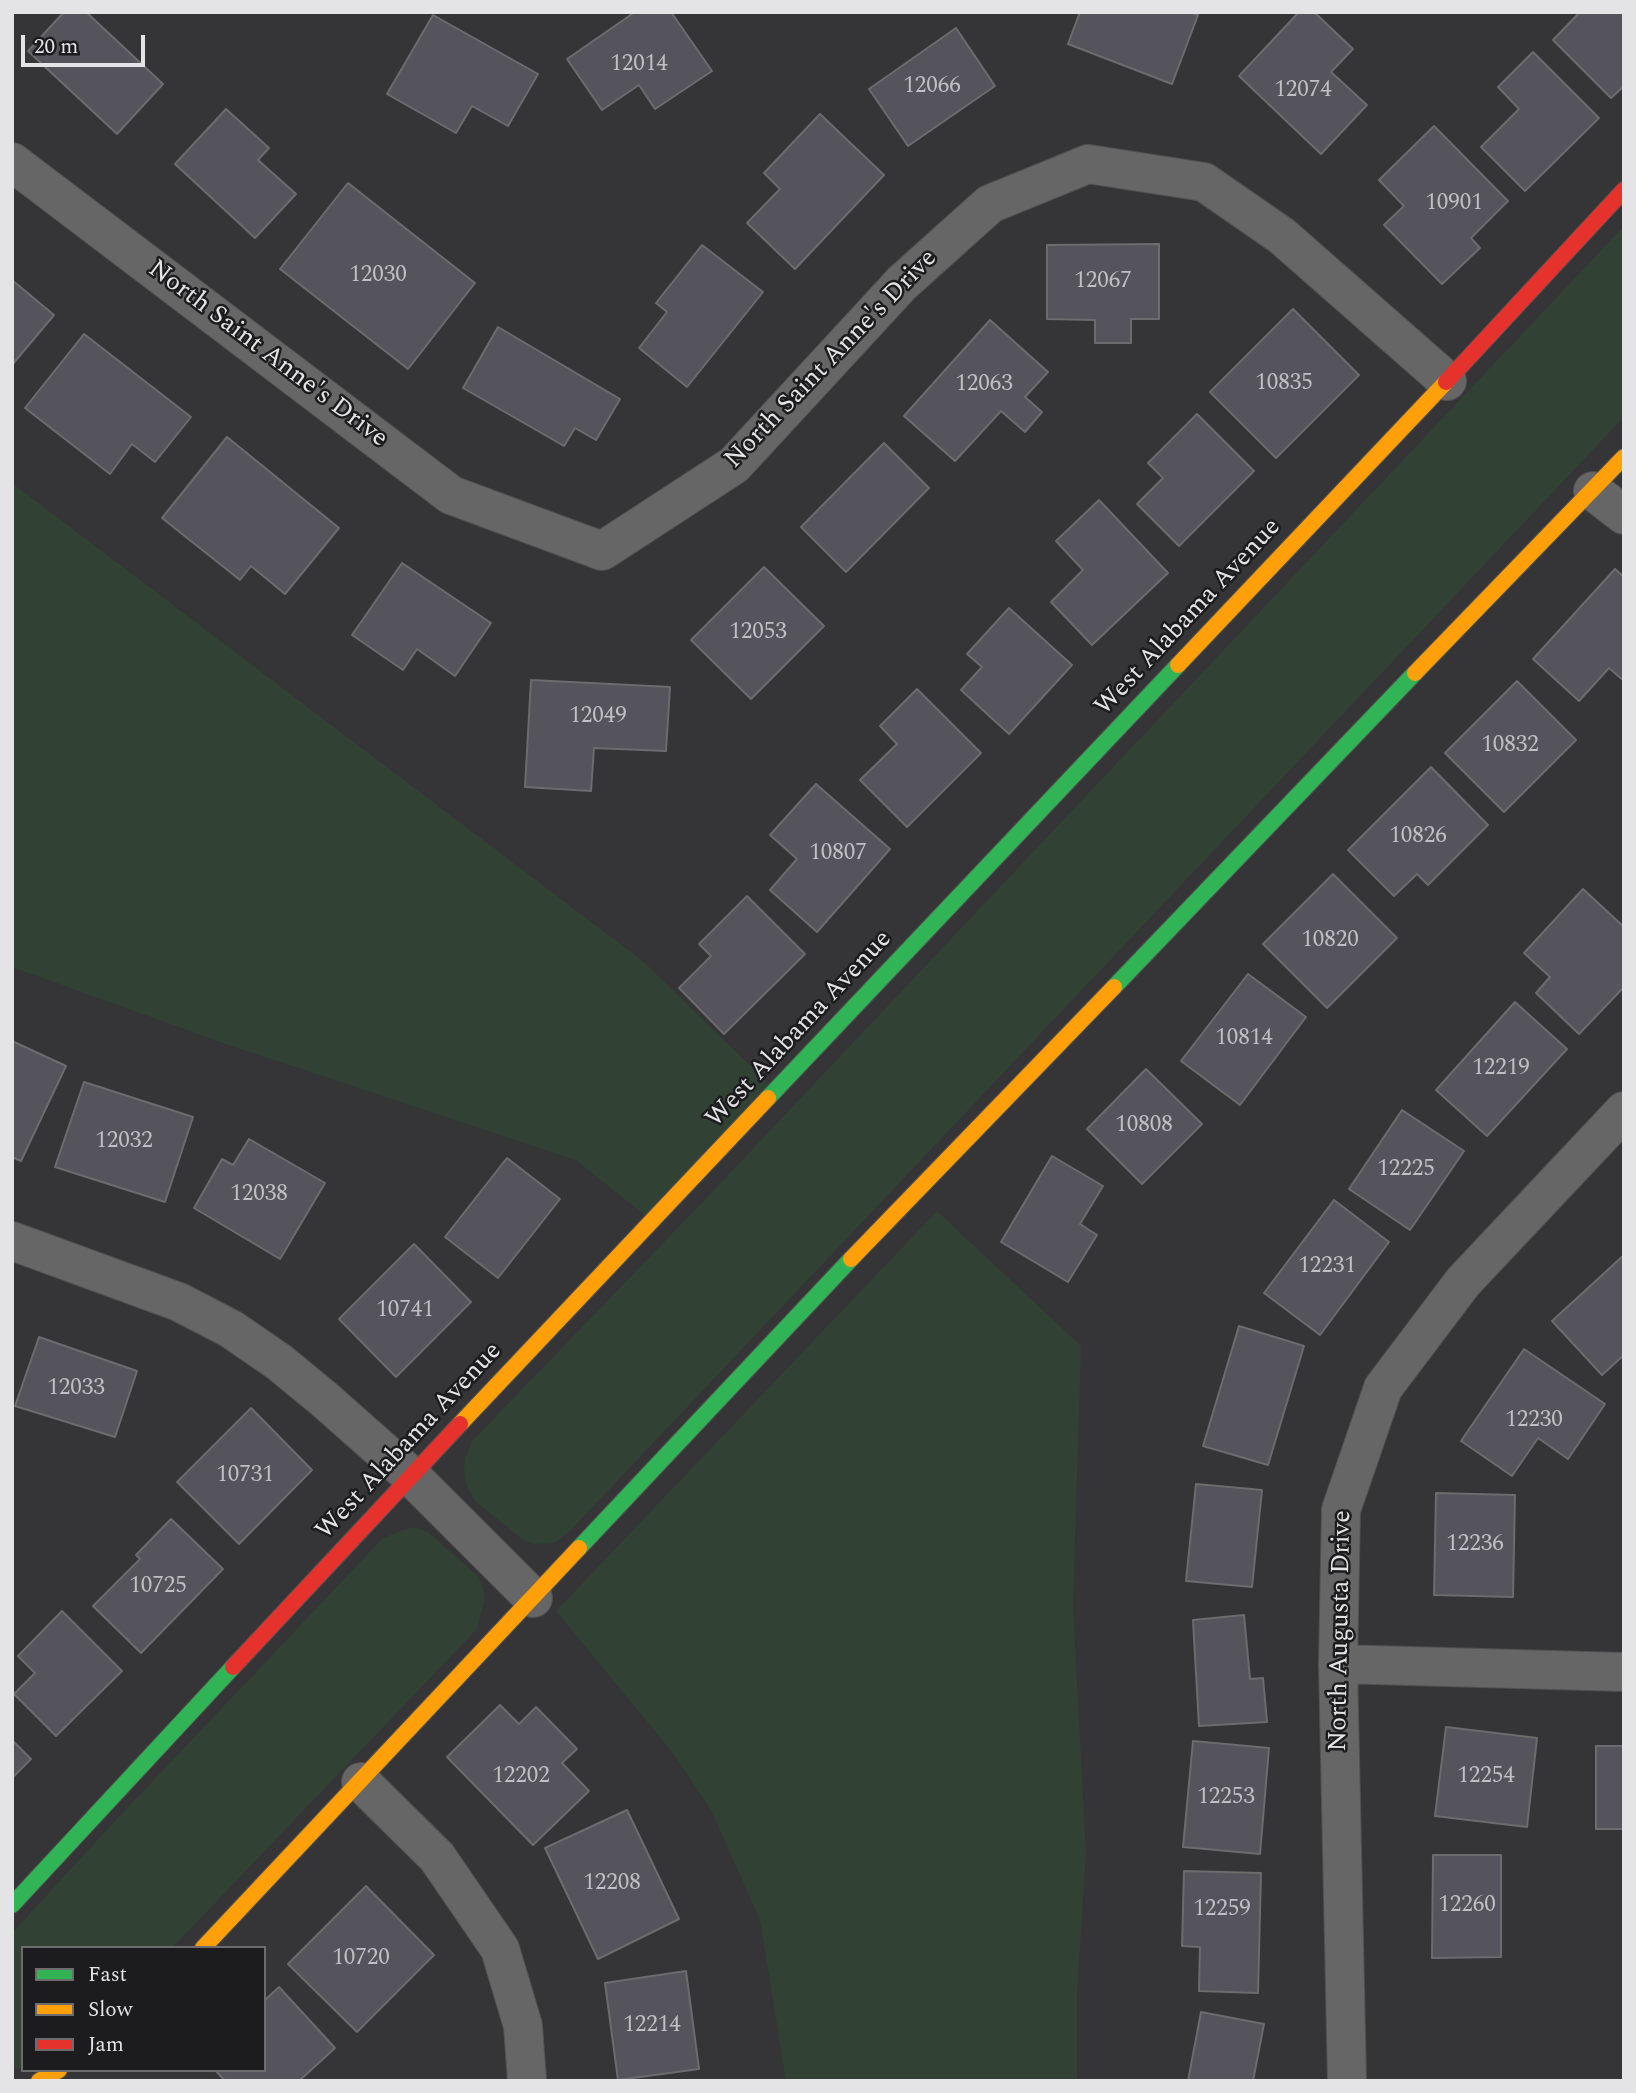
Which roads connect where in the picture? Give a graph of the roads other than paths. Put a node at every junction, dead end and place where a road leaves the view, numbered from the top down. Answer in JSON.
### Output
{"nodes":[{"id":1,"x":12,"y":162,"type":"edge"},
{"id":2,"x":1624,"y":190,"type":"edge"},
{"id":3,"x":1447,"y":381,"type":"junction"},
{"id":4,"x":1624,"y":457,"type":"edge"},
{"id":5,"x":1593,"y":491,"type":"junction"},
{"id":6,"x":1624,"y":516,"type":"edge"},
{"id":7,"x":1624,"y":1111,"type":"edge"},
{"id":8,"x":12,"y":1241,"type":"edge"},
{"id":9,"x":411,"y":1476,"type":"junction"},
{"id":10,"x":533,"y":1598,"type":"junction"},
{"id":11,"x":1338,"y":1664,"type":"junction"},
{"id":12,"x":1624,"y":1672,"type":"edge"},
{"id":13,"x":360,"y":1782,"type":"junction"},
{"id":14,"x":12,"y":1905,"type":"edge"},
{"id":15,"x":205,"y":1946,"type":"edge"},
{"id":16,"x":55,"y":2072,"type":"edge"},
{"id":17,"x":39,"y":2081,"type":"edge"},
{"id":18,"x":527,"y":2081,"type":"edge"},
{"id":19,"x":1347,"y":2081,"type":"edge"}],
"edges":[{"from":1,"to":3,"type":"street","name":"North Saint Anne's Drive"},
{"from":2,"to":3,"type":"street","name":"West Alabama Avenue"},
{"from":3,"to":9,"type":"street","name":"West Alabama Avenue"},
{"from":4,"to":5,"type":"street"},
{"from":5,"to":6,"type":"street"},
{"from":5,"to":10,"type":"street"},
{"from":7,"to":11,"type":"street","name":"North Augusta Drive"},
{"from":8,"to":9,"type":"street"},
{"from":9,"to":10,"type":"street"},
{"from":9,"to":14,"type":"street","name":"West Alabama Avenue"},
{"from":10,"to":13,"type":"street"},
{"from":11,"to":12,"type":"street"},
{"from":11,"to":19,"type":"street","name":"North Augusta Drive"},
{"from":13,"to":15,"type":"street"},
{"from":13,"to":18,"type":"street"},
{"from":16,"to":17,"type":"street"}]}
